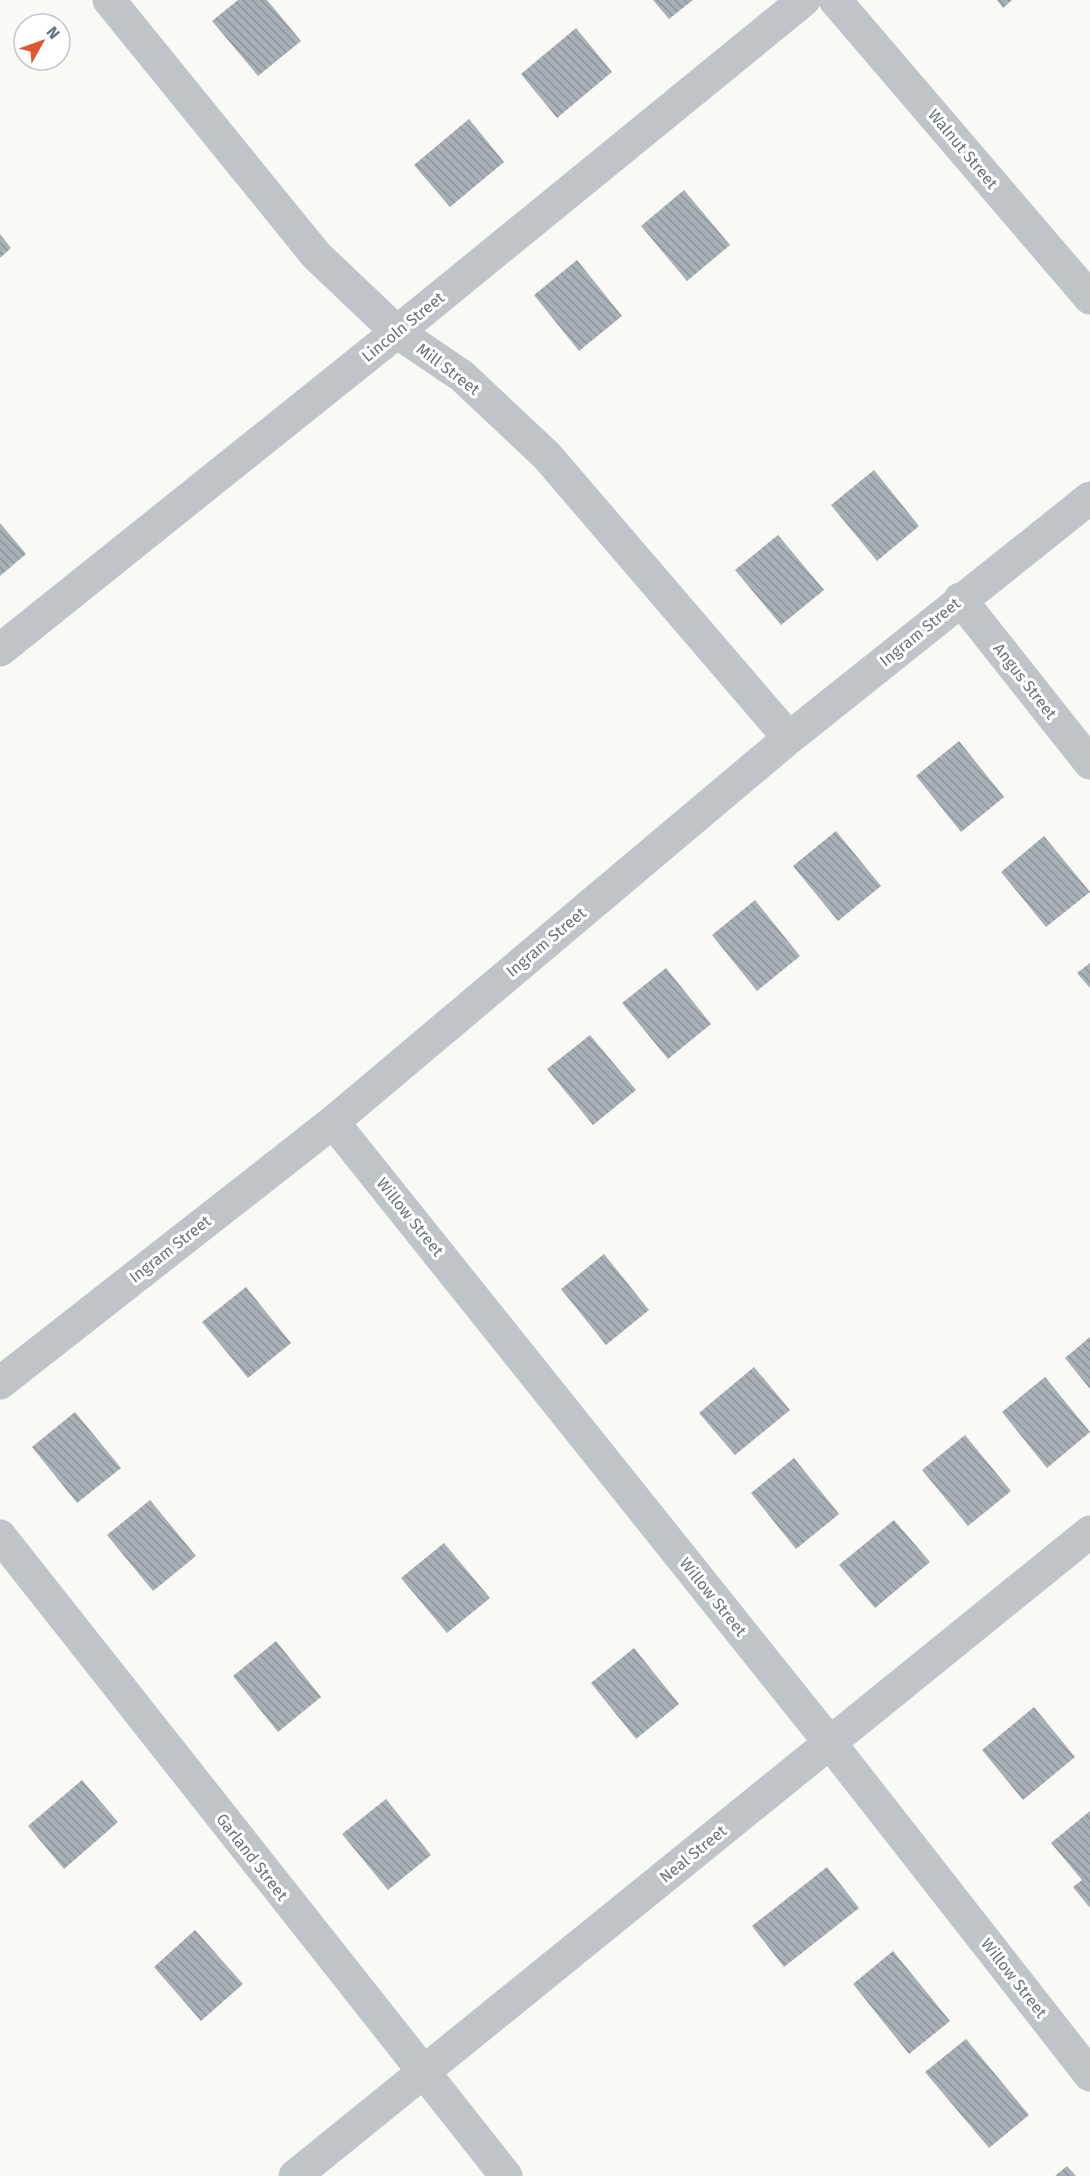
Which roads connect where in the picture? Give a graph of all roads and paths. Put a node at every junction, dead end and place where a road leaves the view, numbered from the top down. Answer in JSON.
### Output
{"nodes":[{"id":1,"x":109,"y":0,"type":"edge"},
{"id":2,"x":804,"y":0,"type":"edge"},
{"id":3,"x":835,"y":0,"type":"edge"},
{"id":4,"x":1090,"y":298,"type":"edge"},
{"id":5,"x":397,"y":332,"type":"junction"},
{"id":6,"x":1090,"y":498,"type":"edge"},
{"id":7,"x":960,"y":599,"type":"junction"},
{"id":8,"x":0,"y":650,"type":"edge"},
{"id":9,"x":789,"y":738,"type":"junction"},
{"id":10,"x":1090,"y":763,"type":"edge"},
{"id":11,"x":333,"y":1122,"type":"junction"},
{"id":12,"x":0,"y":1383,"type":"edge"},
{"id":13,"x":1090,"y":1532,"type":"edge"},
{"id":14,"x":0,"y":1536,"type":"edge"},
{"id":15,"x":830,"y":1743,"type":"junction"},
{"id":16,"x":423,"y":2073,"type":"junction"},
{"id":17,"x":1090,"y":2075,"type":"edge"},
{"id":18,"x":295,"y":2176,"type":"edge"},
{"id":19,"x":506,"y":2176,"type":"edge"}],
"edges":[{"from":1,"to":5,"type":"street","name":"Mill Street"},
{"from":2,"to":5,"type":"street","name":"Lincoln Street"},
{"from":3,"to":4,"type":"street","name":"Walnut Street"},
{"from":5,"to":8,"type":"street","name":"Lincoln Street"},
{"from":5,"to":9,"type":"street","name":"Mill Street"},
{"from":6,"to":7,"type":"street","name":"Ingram Street"},
{"from":7,"to":9,"type":"street","name":"Ingram Street"},
{"from":7,"to":10,"type":"street","name":"Angus Street"},
{"from":9,"to":11,"type":"street","name":"Ingram Street"},
{"from":11,"to":12,"type":"street","name":"Ingram Street"},
{"from":11,"to":15,"type":"street","name":"Willow Street"},
{"from":13,"to":15,"type":"street","name":"Neal Street"},
{"from":14,"to":16,"type":"street","name":"Garland Street"},
{"from":15,"to":16,"type":"street","name":"Neal Street"},
{"from":15,"to":17,"type":"street","name":"Willow Street"},
{"from":16,"to":18,"type":"street","name":"Neal Street"},
{"from":16,"to":19,"type":"street","name":"Garland Street"}]}
